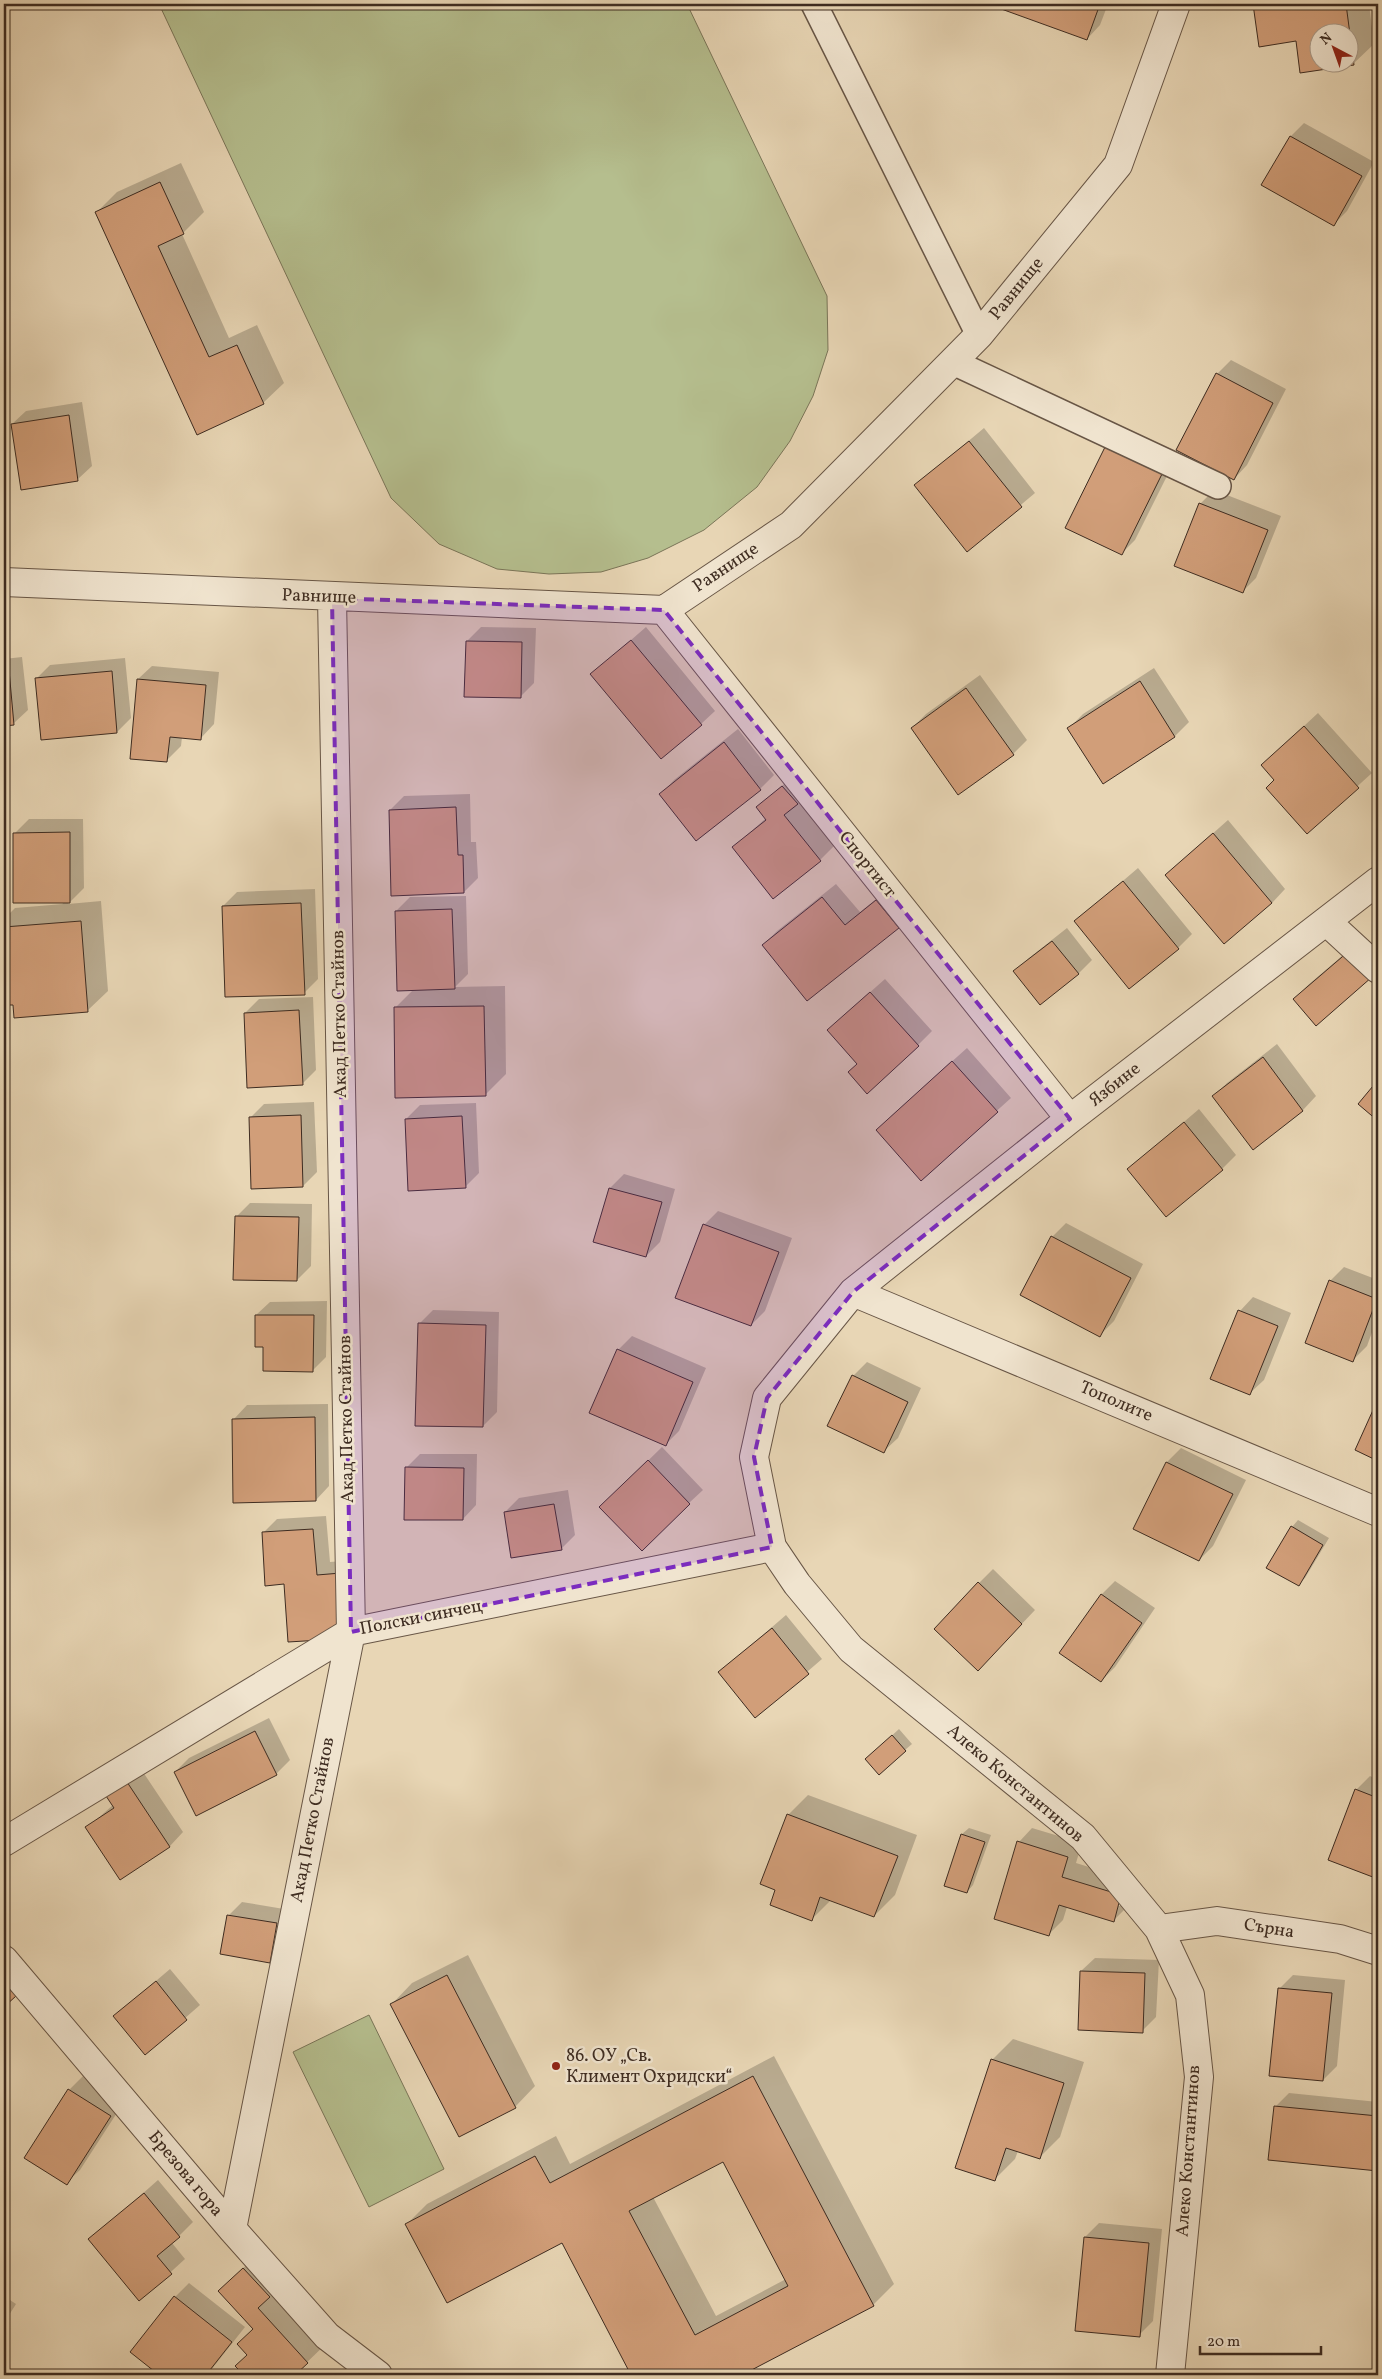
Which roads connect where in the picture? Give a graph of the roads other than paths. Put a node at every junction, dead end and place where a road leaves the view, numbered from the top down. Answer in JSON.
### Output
{"nodes":[{"id":1,"x":814,"y":4,"type":"edge"},
{"id":2,"x":1176,"y":4,"type":"edge"},
{"id":3,"x":979,"y":335,"type":"junction"},
{"id":4,"x":952,"y":362,"type":"junction"},
{"id":5,"x":1218,"y":486,"type":"dead end"},
{"id":6,"x":4,"y":582,"type":"edge"},
{"id":7,"x":332,"y":598,"type":"junction"},
{"id":8,"x":664,"y":610,"type":"junction"},
{"id":9,"x":1378,"y":881,"type":"edge"},
{"id":10,"x":1327,"y":922,"type":"junction"},
{"id":11,"x":1378,"y":969,"type":"edge"},
{"id":12,"x":1070,"y":1119,"type":"junction"},
{"id":13,"x":853,"y":1292,"type":"junction"},
{"id":14,"x":1378,"y":1512,"type":"edge"},
{"id":15,"x":772,"y":1547,"type":"junction"},
{"id":16,"x":351,"y":1632,"type":"junction"},
{"id":17,"x":4,"y":1842,"type":"edge"},
{"id":18,"x":1159,"y":1928,"type":"junction"},
{"id":19,"x":1378,"y":1951,"type":"edge"},
{"id":20,"x":4,"y":1960,"type":"edge"},
{"id":21,"x":232,"y":2229,"type":"junction"},
{"id":22,"x":378,"y":2375,"type":"edge"},
{"id":23,"x":1170,"y":2375,"type":"edge"}],
"edges":[{"from":1,"to":3,"type":"lane"},
{"from":2,"to":3,"type":"street","name":"Равнище"},
{"from":3,"to":4,"type":"street","name":"Равнище"},
{"from":4,"to":5,"type":"lane"},
{"from":4,"to":8,"type":"street","name":"Равнище"},
{"from":6,"to":7,"type":"street","name":"Равнище"},
{"from":7,"to":8,"type":"street","name":"Равнище"},
{"from":7,"to":16,"type":"street","name":"Акад Петко Стайнов"},
{"from":8,"to":12,"type":"street","name":"Спортист"},
{"from":9,"to":10,"type":"street","name":"Язбине"},
{"from":10,"to":11,"type":"street"},
{"from":10,"to":12,"type":"street","name":"Язбине"},
{"from":12,"to":13,"type":"street","name":"Язбине"},
{"from":13,"to":14,"type":"street","name":"Тополите"},
{"from":13,"to":15,"type":"street","name":"Алеко Константинов"},
{"from":15,"to":16,"type":"street","name":"Полски синчец"},
{"from":15,"to":18,"type":"street","name":"Алеко Константинов"},
{"from":16,"to":17,"type":"street","name":"Полски синчец"},
{"from":16,"to":21,"type":"street","name":"Акад Петко Стайнов"},
{"from":18,"to":19,"type":"street","name":"Сърна"},
{"from":18,"to":23,"type":"street","name":"Алеко Константинов"},
{"from":20,"to":21,"type":"street","name":"Брезова гора"},
{"from":21,"to":22,"type":"street","name":"Брезова гора"}]}
